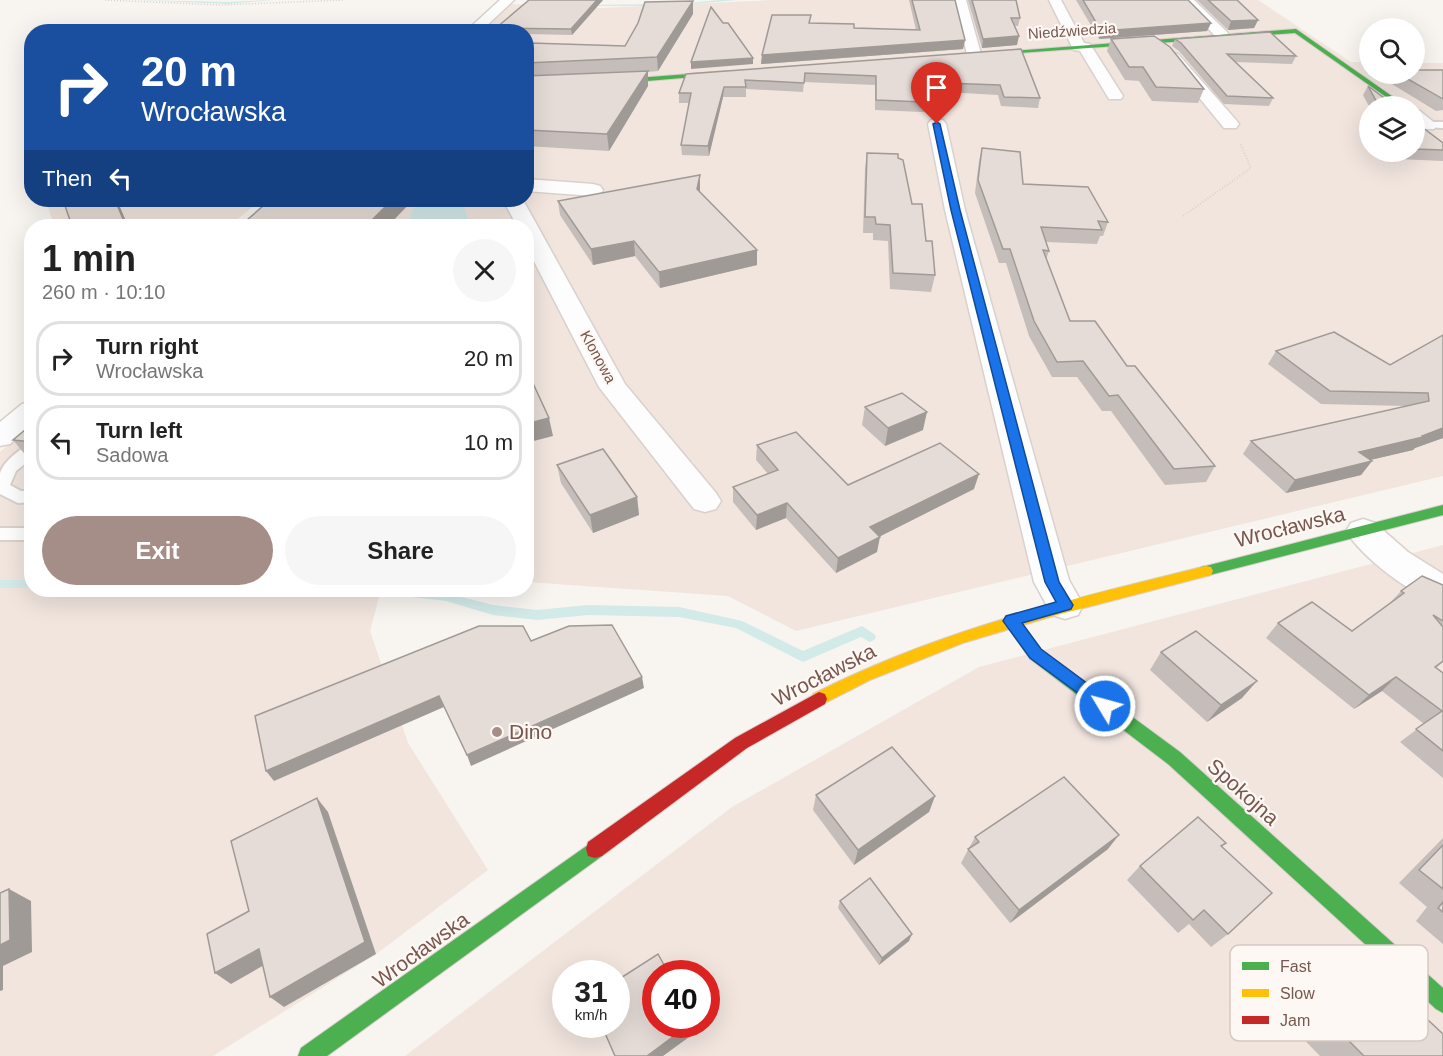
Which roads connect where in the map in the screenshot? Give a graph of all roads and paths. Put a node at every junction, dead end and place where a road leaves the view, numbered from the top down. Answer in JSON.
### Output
{"nodes":[{"id":1,"x":105,"y":0,"type":"edge"},
{"id":2,"x":343,"y":0,"type":"edge"},
{"id":3,"x":508,"y":0,"type":"edge"},
{"id":4,"x":960,"y":0,"type":"edge"},
{"id":5,"x":1055,"y":0,"type":"edge"},
{"id":6,"x":1187,"y":0,"type":"edge"},
{"id":7,"x":480,"y":24,"type":"edge"},
{"id":8,"x":1222,"y":35,"type":"junction"},
{"id":9,"x":1153,"y":41,"type":"junction"},
{"id":10,"x":1082,"y":47,"type":"junction"},
{"id":11,"x":968,"y":55,"type":"joint"},
{"id":12,"x":742,"y":72,"type":"edge"},
{"id":13,"x":534,"y":84,"type":"edge"},
{"id":14,"x":1115,"y":96,"type":"dead end"},
{"id":15,"x":1389,"y":96,"type":"edge"},
{"id":16,"x":937,"y":124,"type":"dead end"},
{"id":17,"x":1230,"y":124,"type":"joint"},
{"id":18,"x":534,"y":186,"type":"edge"},
{"id":19,"x":593,"y":190,"type":"dead end"},
{"id":20,"x":1183,"y":216,"type":"dead end"},
{"id":21,"x":534,"y":239,"type":"edge"},
{"id":22,"x":24,"y":417,"type":"edge"},
{"id":23,"x":0,"y":437,"type":"edge"},
{"id":24,"x":24,"y":456,"type":"edge"},
{"id":25,"x":24,"y":497,"type":"edge"},
{"id":26,"x":705,"y":501,"type":"dead end"},
{"id":27,"x":1443,"y":510,"type":"edge"},
{"id":28,"x":1363,"y":531,"type":"junction"},
{"id":29,"x":0,"y":534,"type":"edge"},
{"id":30,"x":24,"y":534,"type":"edge"},
{"id":31,"x":1443,"y":591,"type":"edge"},
{"id":32,"x":1065,"y":605,"type":"junction"},
{"id":33,"x":1011,"y":621,"type":"junction"},
{"id":34,"x":1380,"y":945,"type":"edge"},
{"id":35,"x":1428,"y":988,"type":"edge"},
{"id":36,"x":1443,"y":1002,"type":"edge"},
{"id":37,"x":309,"y":1056,"type":"edge"}],
"edges":[{"from":1,"to":2,"type":"path"},
{"from":3,"to":7,"type":"street"},
{"from":4,"to":11,"type":"street"},
{"from":5,"to":10,"type":"street"},
{"from":6,"to":8,"type":"street"},
{"from":8,"to":9,"type":"street","name":"Niedźwiedzia"},
{"from":8,"to":15,"type":"street","name":"Niedźwiedzia"},
{"from":9,"to":10,"type":"street","name":"Niedźwiedzia"},
{"from":9,"to":17,"type":"street"},
{"from":10,"to":11,"type":"street","name":"Niedźwiedzia"},
{"from":10,"to":14,"type":"street"},
{"from":12,"to":13,"type":"street"},
{"from":16,"to":32,"type":"street"},
{"from":17,"to":20,"type":"path"},
{"from":18,"to":19,"type":"street"},
{"from":21,"to":26,"type":"street","name":"Klonowa"},
{"from":22,"to":23,"type":"street"},
{"from":24,"to":25,"type":"lane"},
{"from":27,"to":28,"type":"street","name":"Wrocławska"},
{"from":28,"to":31,"type":"street"},
{"from":28,"to":32,"type":"street","name":"Wrocławska"},
{"from":29,"to":30,"type":"lane"},
{"from":32,"to":33,"type":"street","name":"Wrocławska"},
{"from":33,"to":34,"type":"street","name":"Spokojna"},
{"from":33,"to":37,"type":"street","name":"Wrocławska"},
{"from":35,"to":36,"type":"street","name":"Spokojna"}]}
